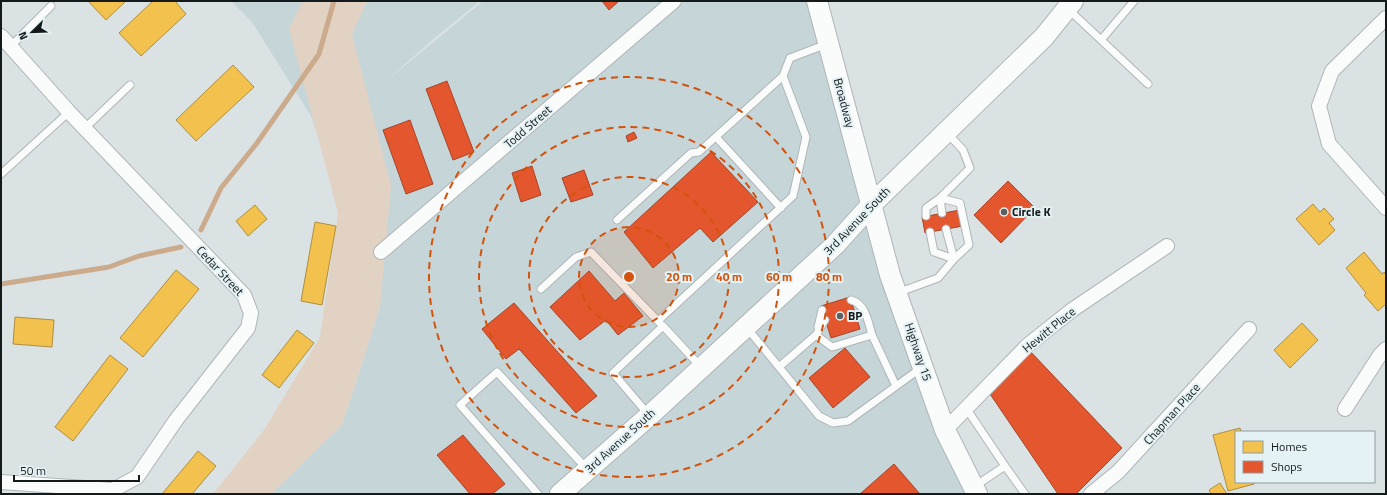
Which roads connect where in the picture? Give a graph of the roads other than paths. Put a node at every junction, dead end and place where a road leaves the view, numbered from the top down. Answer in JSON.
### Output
{"nodes":[{"id":1,"x":674,"y":1,"type":"edge"},
{"id":2,"x":817,"y":1,"type":"edge"},
{"id":3,"x":1134,"y":1,"type":"edge"},
{"id":4,"x":1070,"y":5,"type":"edge"},
{"id":5,"x":51,"y":6,"type":"dead end"},
{"id":6,"x":1386,"y":18,"type":"edge"},
{"id":7,"x":1,"y":36,"type":"edge"},
{"id":8,"x":1101,"y":40,"type":"junction"},
{"id":9,"x":828,"y":43,"type":"junction"},
{"id":10,"x":11,"y":46,"type":"junction"},
{"id":11,"x":783,"y":76,"type":"junction"},
{"id":12,"x":130,"y":84,"type":"dead end"},
{"id":13,"x":1148,"y":84,"type":"dead end"},
{"id":14,"x":70,"y":112,"type":"junction"},
{"id":15,"x":84,"y":128,"type":"junction"},
{"id":16,"x":946,"y":132,"type":"junction"},
{"id":17,"x":716,"y":137,"type":"junction"},
{"id":18,"x":1,"y":174,"type":"edge"},
{"id":19,"x":940,"y":198,"type":"junction"},
{"id":20,"x":871,"y":205,"type":"junction"},
{"id":21,"x":781,"y":208,"type":"junction"},
{"id":22,"x":1386,"y":208,"type":"edge"},
{"id":23,"x":942,"y":213,"type":"dead end"},
{"id":24,"x":926,"y":216,"type":"dead end"},
{"id":25,"x":617,"y":220,"type":"dead end"},
{"id":26,"x":946,"y":229,"type":"dead end"},
{"id":27,"x":930,"y":232,"type":"dead end"},
{"id":28,"x":1167,"y":246,"type":"dead end"},
{"id":29,"x":381,"y":252,"type":"dead end"},
{"id":30,"x":954,"y":259,"type":"junction"},
{"id":31,"x":541,"y":289,"type":"dead end"},
{"id":32,"x":897,"y":293,"type":"junction"},
{"id":33,"x":851,"y":300,"type":"dead end"},
{"id":34,"x":863,"y":308,"type":"junction"},
{"id":35,"x":822,"y":310,"type":"dead end"},
{"id":36,"x":855,"y":311,"type":"dead end"},
{"id":37,"x":825,"y":320,"type":"dead end"},
{"id":38,"x":661,"y":324,"type":"junction"},
{"id":39,"x":746,"y":327,"type":"junction"},
{"id":40,"x":1249,"y":329,"type":"dead end"},
{"id":41,"x":816,"y":336,"type":"junction"},
{"id":42,"x":872,"y":336,"type":"junction"},
{"id":43,"x":1386,"y":349,"type":"edge"},
{"id":44,"x":779,"y":367,"type":"junction"},
{"id":45,"x":923,"y":367,"type":"junction"},
{"id":46,"x":701,"y":368,"type":"junction"},
{"id":47,"x":896,"y":386,"type":"junction"},
{"id":48,"x":966,"y":408,"type":"junction"},
{"id":49,"x":1345,"y":409,"type":"dead end"},
{"id":50,"x":649,"y":416,"type":"junction"},
{"id":51,"x":945,"y":430,"type":"junction"},
{"id":52,"x":1005,"y":466,"type":"junction"},
{"id":53,"x":588,"y":470,"type":"junction"},
{"id":54,"x":1,"y":482,"type":"edge"},
{"id":55,"x":43,"y":490,"type":"edge"},
{"id":56,"x":972,"y":492,"type":"edge"},
{"id":57,"x":538,"y":494,"type":"edge"},
{"id":58,"x":560,"y":494,"type":"edge"},
{"id":59,"x":1025,"y":494,"type":"edge"},
{"id":60,"x":1091,"y":494,"type":"edge"}],
"edges":[{"from":1,"to":29,"type":"street","name":"Todd Street"},
{"from":2,"to":9,"type":"main road","name":"Broadway"},
{"from":3,"to":8,"type":"lane"},
{"from":4,"to":8,"type":"lane"},
{"from":4,"to":16,"type":"main road","name":"3rd Avenue South"},
{"from":5,"to":10,"type":"lane"},
{"from":6,"to":22,"type":"street"},
{"from":7,"to":10,"type":"street","name":"Cedar Street"},
{"from":8,"to":13,"type":"lane"},
{"from":9,"to":11,"type":"lane"},
{"from":9,"to":20,"type":"main road","name":"Broadway"},
{"from":10,"to":14,"type":"street","name":"Cedar Street"},
{"from":11,"to":17,"type":"lane"},
{"from":11,"to":21,"type":"lane"},
{"from":12,"to":15,"type":"lane"},
{"from":14,"to":15,"type":"street","name":"Cedar Street"},
{"from":14,"to":18,"type":"lane"},
{"from":15,"to":55,"type":"street","name":"Cedar Street"},
{"from":16,"to":19,"type":"lane"},
{"from":16,"to":20,"type":"main road","name":"3rd Avenue South"},
{"from":17,"to":21,"type":"lane"},
{"from":17,"to":25,"type":"lane"},
{"from":19,"to":23,"type":"lane"},
{"from":19,"to":24,"type":"lane"},
{"from":19,"to":30,"type":"lane"},
{"from":20,"to":32,"type":"main road","name":"Highway 15"},
{"from":20,"to":39,"type":"main road","name":"3rd Avenue South"},
{"from":21,"to":38,"type":"lane"},
{"from":26,"to":30,"type":"lane"},
{"from":27,"to":30,"type":"lane"},
{"from":28,"to":48,"type":"street","name":"Hewitt Place"},
{"from":30,"to":32,"type":"lane"},
{"from":31,"to":38,"type":"lane"},
{"from":32,"to":45,"type":"main road","name":"Highway 15"},
{"from":33,"to":34,"type":"lane"},
{"from":34,"to":36,"type":"lane"},
{"from":34,"to":42,"type":"lane"},
{"from":35,"to":41,"type":"lane"},
{"from":37,"to":41,"type":"lane"},
{"from":38,"to":46,"type":"lane"},
{"from":38,"to":50,"type":"lane"},
{"from":39,"to":44,"type":"lane"},
{"from":39,"to":46,"type":"main road","name":"3rd Avenue South"},
{"from":40,"to":60,"type":"street","name":"Chapman Place"},
{"from":41,"to":42,"type":"lane"},
{"from":41,"to":44,"type":"lane"},
{"from":42,"to":47,"type":"lane"},
{"from":43,"to":49,"type":"street"},
{"from":44,"to":47,"type":"lane"},
{"from":45,"to":47,"type":"lane"},
{"from":45,"to":51,"type":"main road","name":"Highway 15"},
{"from":46,"to":50,"type":"main road","name":"3rd Avenue South"},
{"from":48,"to":51,"type":"street","name":"Hewitt Place"},
{"from":48,"to":52,"type":"lane"},
{"from":50,"to":53,"type":"main road","name":"3rd Avenue South"},
{"from":51,"to":56,"type":"main road","name":"Highway 15"},
{"from":52,"to":56,"type":"lane"},
{"from":52,"to":59,"type":"lane"},
{"from":53,"to":57,"type":"lane"},
{"from":53,"to":58,"type":"main road","name":"3rd Avenue South"},
{"from":54,"to":55,"type":"street","name":"Cedar Street"}]}
